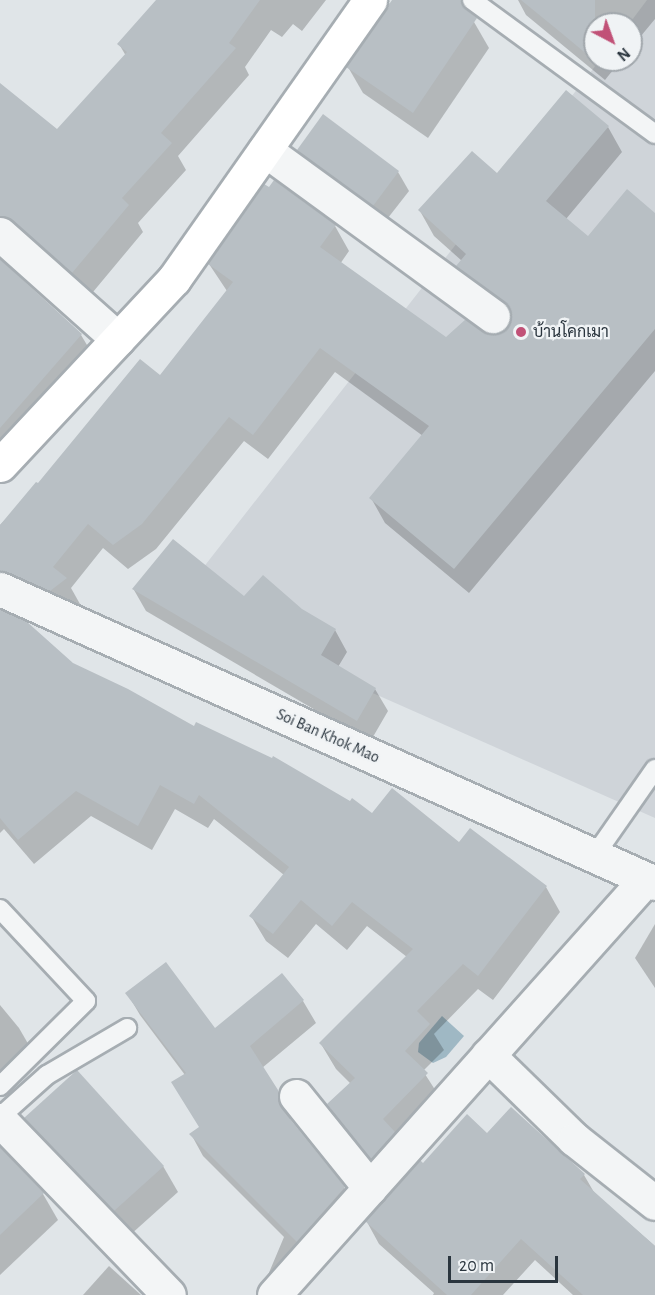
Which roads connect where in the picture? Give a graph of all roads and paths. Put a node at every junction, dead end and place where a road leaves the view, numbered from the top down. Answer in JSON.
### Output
{"nodes":[{"id":1,"x":472,"y":0,"type":"edge"},
{"id":2,"x":368,"y":1,"type":"edge"},
{"id":3,"x":655,"y":134,"type":"edge"},
{"id":4,"x":265,"y":150,"type":"junction"},
{"id":5,"x":0,"y":234,"type":"edge"},
{"id":6,"x":493,"y":316,"type":"dead end"},
{"id":7,"x":118,"y":339,"type":"junction"},
{"id":8,"x":0,"y":465,"type":"edge"},
{"id":9,"x":0,"y":589,"type":"edge"},
{"id":10,"x":655,"y":769,"type":"edge"},
{"id":11,"x":595,"y":855,"type":"junction"},
{"id":12,"x":650,"y":881,"type":"edge"},
{"id":13,"x":0,"y":909,"type":"edge"},
{"id":14,"x":127,"y":1029,"type":"dead end"},
{"id":15,"x":488,"y":1055,"type":"junction"},
{"id":16,"x":0,"y":1086,"type":"edge"},
{"id":17,"x":296,"y":1096,"type":"dead end"},
{"id":18,"x":0,"y":1119,"type":"edge"},
{"id":19,"x":370,"y":1188,"type":"junction"},
{"id":20,"x":655,"y":1203,"type":"edge"},
{"id":21,"x":169,"y":1295,"type":"edge"},
{"id":22,"x":274,"y":1295,"type":"edge"}],
"edges":[{"from":1,"to":3,"type":"lane"},
{"from":2,"to":4,"type":"street"},
{"from":4,"to":6,"type":"street"},
{"from":4,"to":7,"type":"street"},
{"from":5,"to":7,"type":"street"},
{"from":7,"to":8,"type":"street"},
{"from":9,"to":11,"type":"street","name":"Soi Ban Khok Mao"},
{"from":10,"to":11,"type":"lane"},
{"from":11,"to":12,"type":"street","name":"Soi Ban Khok Mao"},
{"from":12,"to":15,"type":"street"},
{"from":13,"to":16,"type":"lane"},
{"from":14,"to":18,"type":"lane"},
{"from":15,"to":19,"type":"street"},
{"from":15,"to":20,"type":"street"},
{"from":17,"to":19,"type":"street"},
{"from":18,"to":21,"type":"street"},
{"from":19,"to":22,"type":"street"}]}
